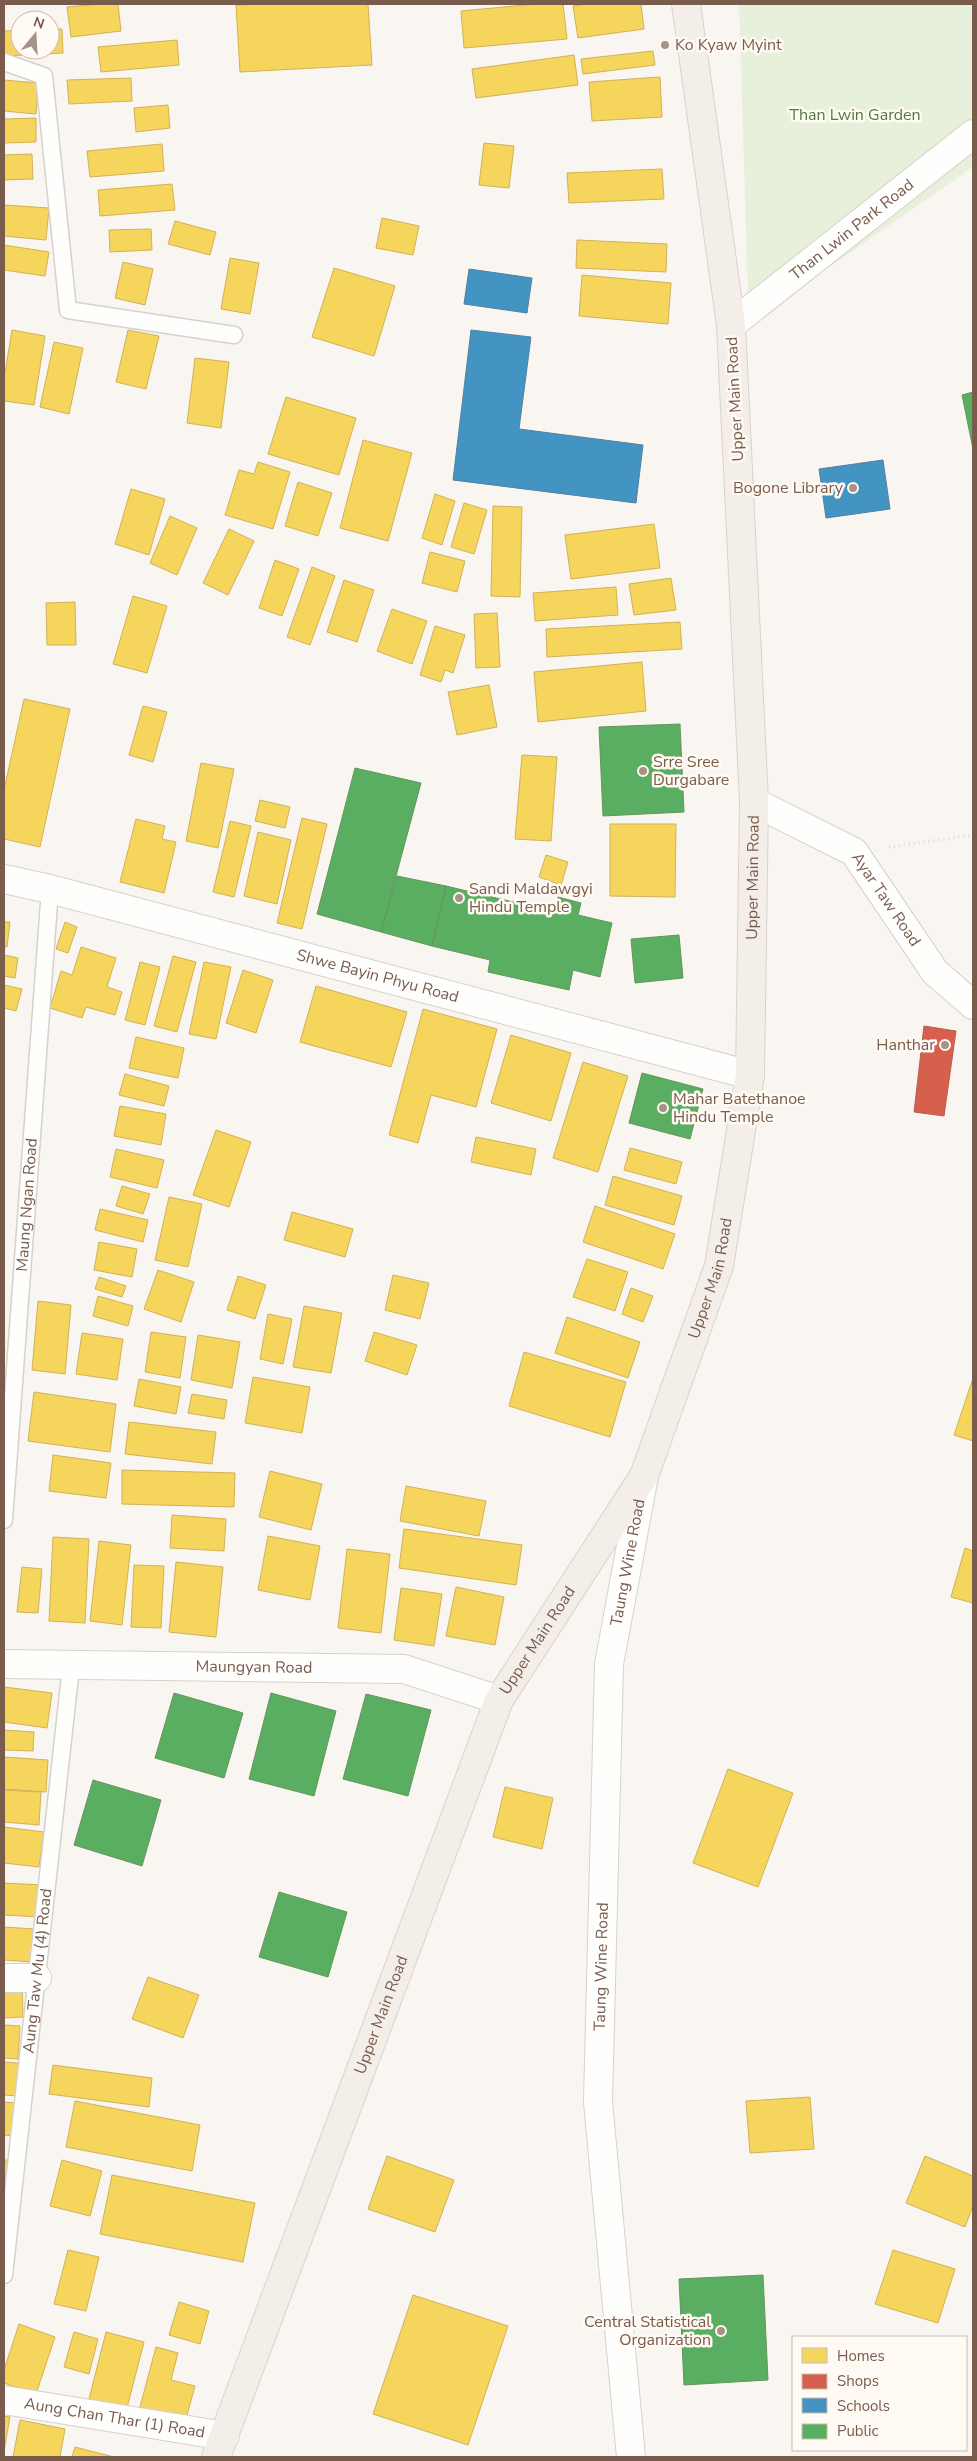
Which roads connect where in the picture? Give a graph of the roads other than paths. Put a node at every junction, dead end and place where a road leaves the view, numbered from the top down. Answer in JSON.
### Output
{"nodes":[{"id":1,"x":686,"y":4,"type":"edge"},
{"id":2,"x":4,"y":62,"type":"edge"},
{"id":3,"x":973,"y":134,"type":"edge"},
{"id":4,"x":731,"y":324,"type":"junction"},
{"id":5,"x":234,"y":335,"type":"dead end"},
{"id":6,"x":754,"y":802,"type":"junction"},
{"id":7,"x":4,"y":879,"type":"edge"},
{"id":8,"x":50,"y":889,"type":"junction"},
{"id":9,"x":973,"y":1005,"type":"edge"},
{"id":10,"x":750,"y":1075,"type":"junction"},
{"id":11,"x":10,"y":1352,"type":"edge"},
{"id":12,"x":644,"y":1476,"type":"junction"},
{"id":13,"x":4,"y":1520,"type":"edge"},
{"id":14,"x":4,"y":1664,"type":"edge"},
{"id":15,"x":71,"y":1666,"type":"junction"},
{"id":16,"x":500,"y":1700,"type":"junction"},
{"id":17,"x":4,"y":1978,"type":"edge"},
{"id":18,"x":36,"y":1978,"type":"junction"},
{"id":19,"x":4,"y":2275,"type":"edge"},
{"id":20,"x":4,"y":2400,"type":"edge"},
{"id":21,"x":221,"y":2447,"type":"edge"},
{"id":22,"x":630,"y":2457,"type":"edge"}],
"edges":[{"from":1,"to":4,"type":"main road","name":"Upper Main Road"},
{"from":2,"to":5,"type":"lane"},
{"from":3,"to":4,"type":"street","name":"Than Lwin Park Road"},
{"from":4,"to":6,"type":"main road","name":"Upper Main Road"},
{"from":6,"to":9,"type":"street","name":"Ayar Taw Road"},
{"from":6,"to":10,"type":"main road","name":"Upper Main Road"},
{"from":7,"to":8,"type":"street","name":"Shwe Bayin Phyu Road"},
{"from":8,"to":10,"type":"street","name":"Shwe Bayin Phyu Road"},
{"from":8,"to":11,"type":"lane","name":"Maung Ngan Road"},
{"from":10,"to":12,"type":"main road","name":"Upper Main Road"},
{"from":11,"to":13,"type":"lane","name":"Maung Ngan Road"},
{"from":12,"to":16,"type":"main road","name":"Upper Main Road"},
{"from":12,"to":22,"type":"street","name":"Taung Wine Road"},
{"from":14,"to":15,"type":"street","name":"Maungyan Road"},
{"from":15,"to":16,"type":"street","name":"Maungyan Road"},
{"from":15,"to":18,"type":"lane","name":"Aung Taw Mu (4) Road"},
{"from":16,"to":21,"type":"main road","name":"Upper Main Road"},
{"from":17,"to":18,"type":"street"},
{"from":18,"to":19,"type":"lane","name":"Aung Taw Mu (4) Road"},
{"from":20,"to":21,"type":"street","name":"Aung Chan Thar (1) Road"}]}
